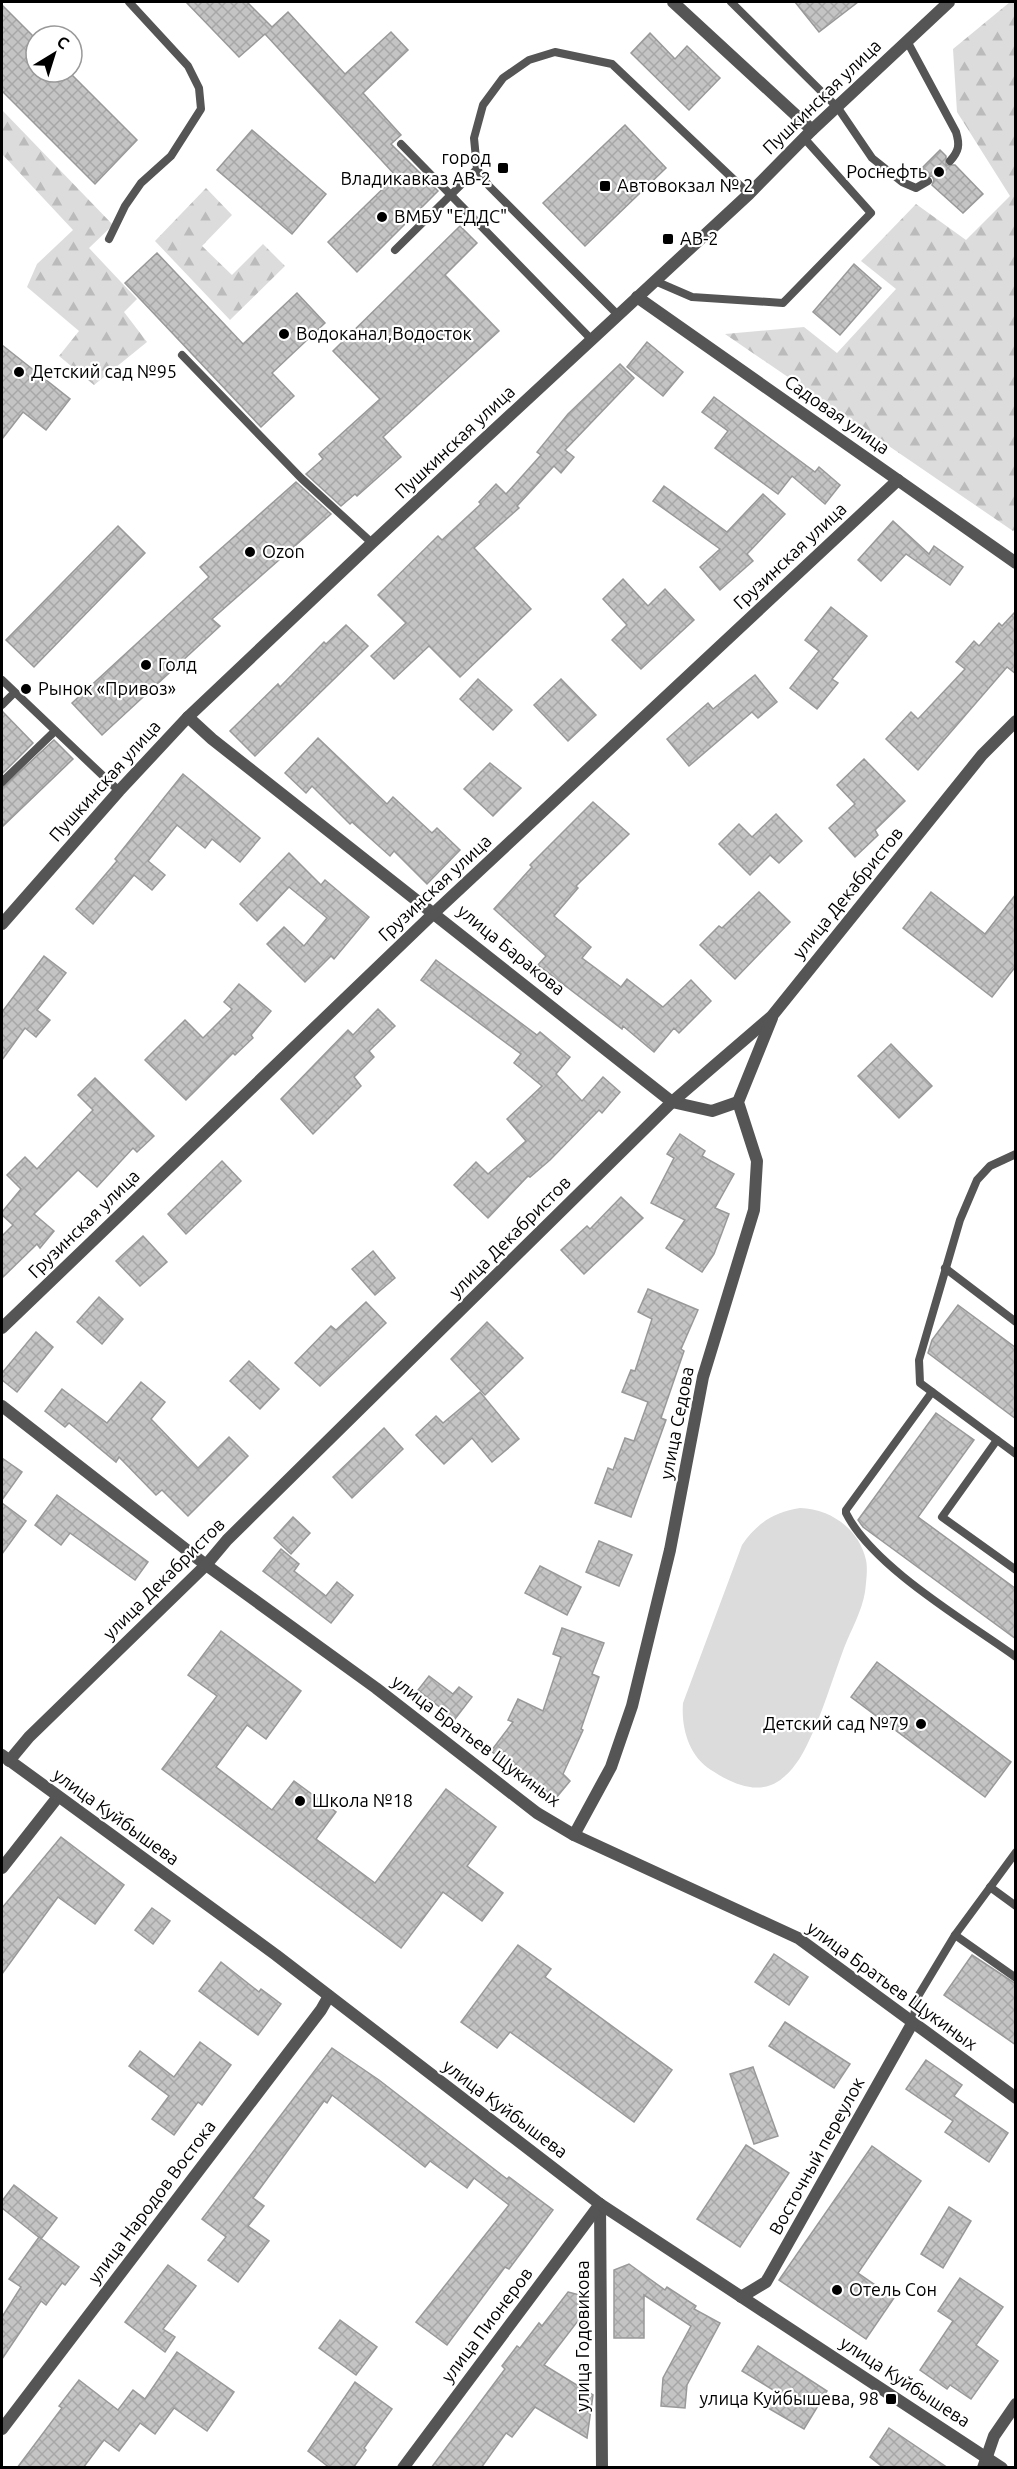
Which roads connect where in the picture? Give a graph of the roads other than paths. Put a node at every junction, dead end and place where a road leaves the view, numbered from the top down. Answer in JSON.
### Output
{"nodes":[{"id":1,"x":129,"y":2,"type":"edge"},
{"id":2,"x":673,"y":2,"type":"edge"},
{"id":3,"x":731,"y":2,"type":"edge"},
{"id":4,"x":949,"y":2,"type":"edge"},
{"id":5,"x":906,"y":41,"type":"junction"},
{"id":6,"x":838,"y":108,"type":"junction"},
{"id":7,"x":808,"y":134,"type":"junction"},
{"id":8,"x":401,"y":144,"type":"dead end"},
{"id":9,"x":950,"y":160,"type":"dead end"},
{"id":10,"x":477,"y":169,"type":"junction"},
{"id":11,"x":928,"y":181,"type":"dead end"},
{"id":12,"x":749,"y":194,"type":"junction"},
{"id":13,"x":449,"y":195,"type":"junction"},
{"id":14,"x":109,"y":238,"type":"dead end"},
{"id":15,"x":394,"y":250,"type":"dead end"},
{"id":16,"x":655,"y":281,"type":"junction"},
{"id":17,"x":637,"y":297,"type":"junction"},
{"id":18,"x":618,"y":315,"type":"junction"},
{"id":19,"x":592,"y":340,"type":"junction"},
{"id":20,"x":182,"y":355,"type":"dead end"},
{"id":21,"x":898,"y":480,"type":"junction"},
{"id":22,"x":372,"y":543,"type":"junction"},
{"id":23,"x":1013,"y":556,"type":"edge"},
{"id":24,"x":2,"y":680,"type":"edge"},
{"id":25,"x":14,"y":693,"type":"junction"},
{"id":26,"x":2,"y":705,"type":"edge"},
{"id":27,"x":188,"y":717,"type":"junction"},
{"id":28,"x":1016,"y":721,"type":"edge"},
{"id":29,"x":55,"y":731,"type":"junction"},
{"id":30,"x":2,"y":782,"type":"edge"},
{"id":31,"x":119,"y":791,"type":"junction"},
{"id":32,"x":435,"y":912,"type":"junction"},
{"id":33,"x":3,"y":919,"type":"edge"},
{"id":34,"x":772,"y":1016,"type":"junction"},
{"id":35,"x":672,"y":1102,"type":"junction"},
{"id":36,"x":738,"y":1102,"type":"junction"},
{"id":37,"x":1016,"y":1154,"type":"edge"},
{"id":38,"x":945,"y":1268,"type":"junction"},
{"id":39,"x":1016,"y":1322,"type":"edge"},
{"id":40,"x":2,"y":1328,"type":"edge"},
{"id":41,"x":932,"y":1392,"type":"junction"},
{"id":42,"x":2,"y":1406,"type":"edge"},
{"id":43,"x":997,"y":1440,"type":"junction"},
{"id":44,"x":1016,"y":1454,"type":"edge"},
{"id":45,"x":206,"y":1565,"type":"junction"},
{"id":46,"x":1016,"y":1570,"type":"edge"},
{"id":47,"x":1016,"y":1657,"type":"edge"},
{"id":48,"x":5,"y":1758,"type":"edge"},
{"id":49,"x":57,"y":1798,"type":"junction"},
{"id":50,"x":574,"y":1835,"type":"junction"},
{"id":51,"x":1016,"y":1852,"type":"edge"},
{"id":52,"x":2,"y":1869,"type":"edge"},
{"id":53,"x":990,"y":1887,"type":"junction"},
{"id":54,"x":1016,"y":1905,"type":"edge"},
{"id":55,"x":955,"y":1935,"type":"junction"},
{"id":56,"x":1016,"y":1978,"type":"edge"},
{"id":57,"x":329,"y":1996,"type":"junction"},
{"id":58,"x":913,"y":2022,"type":"junction"},
{"id":59,"x":1016,"y":2098,"type":"edge"},
{"id":60,"x":600,"y":2204,"type":"junction"},
{"id":61,"x":741,"y":2296,"type":"junction"},
{"id":62,"x":1016,"y":2404,"type":"edge"},
{"id":63,"x":2,"y":2429,"type":"edge"},
{"id":64,"x":985,"y":2463,"type":"edge"},
{"id":65,"x":403,"y":2468,"type":"edge"},
{"id":66,"x":602,"y":2468,"type":"edge"},
{"id":67,"x":1002,"y":2468,"type":"edge"}],
"edges":[{"from":1,"to":14,"type":"lane"},
{"from":2,"to":7,"type":"street"},
{"from":3,"to":6,"type":"lane"},
{"from":4,"to":5,"type":"street","name":"Пушкинская улица"},
{"from":5,"to":6,"type":"street","name":"Пушкинская улица"},
{"from":5,"to":9,"type":"lane"},
{"from":6,"to":7,"type":"street","name":"Пушкинская улица"},
{"from":6,"to":11,"type":"lane"},
{"from":7,"to":12,"type":"street","name":"Пушкинская улица"},
{"from":7,"to":16,"type":"lane"},
{"from":8,"to":13,"type":"lane"},
{"from":10,"to":12,"type":"lane"},
{"from":10,"to":13,"type":"lane"},
{"from":10,"to":18,"type":"lane"},
{"from":12,"to":16,"type":"street","name":"Пушкинская улица"},
{"from":13,"to":15,"type":"lane"},
{"from":13,"to":19,"type":"lane"},
{"from":16,"to":17,"type":"street","name":"Пушкинская улица"},
{"from":17,"to":18,"type":"street","name":"Пушкинская улица"},
{"from":17,"to":21,"type":"street","name":"Садовая улица"},
{"from":18,"to":19,"type":"street","name":"Пушкинская улица"},
{"from":19,"to":22,"type":"street","name":"Пушкинская улица"},
{"from":20,"to":22,"type":"lane"},
{"from":21,"to":23,"type":"street","name":"Садовая улица"},
{"from":21,"to":32,"type":"street","name":"Грузинская улица"},
{"from":22,"to":27,"type":"street","name":"Пушкинская улица"},
{"from":24,"to":25,"type":"lane"},
{"from":25,"to":26,"type":"lane"},
{"from":25,"to":29,"type":"lane"},
{"from":27,"to":31,"type":"street","name":"Пушкинская улица"},
{"from":27,"to":32,"type":"street","name":"улица Баракова"},
{"from":28,"to":34,"type":"street","name":"улица Декабристов"},
{"from":29,"to":30,"type":"lane"},
{"from":29,"to":31,"type":"lane"},
{"from":31,"to":33,"type":"street","name":"Пушкинская улица"},
{"from":32,"to":35,"type":"street","name":"улица Баракова"},
{"from":32,"to":40,"type":"street","name":"Грузинская улица"},
{"from":34,"to":35,"type":"street","name":"улица Декабристов"},
{"from":34,"to":36,"type":"street"},
{"from":35,"to":36,"type":"street","name":"улица Баракова"},
{"from":35,"to":45,"type":"street","name":"улица Декабристов"},
{"from":36,"to":50,"type":"street","name":"улица Седова"},
{"from":37,"to":38,"type":"lane"},
{"from":38,"to":39,"type":"lane"},
{"from":38,"to":41,"type":"lane"},
{"from":41,"to":43,"type":"lane"},
{"from":41,"to":47,"type":"lane"},
{"from":42,"to":45,"type":"street","name":"улица Братьев Щукиных"},
{"from":43,"to":44,"type":"lane"},
{"from":43,"to":46,"type":"lane"},
{"from":45,"to":48,"type":"street","name":"улица Декабристов"},
{"from":45,"to":50,"type":"street","name":"улица Братьев Щукиных"},
{"from":48,"to":49,"type":"street","name":"улица Куйбышева"},
{"from":49,"to":52,"type":"street"},
{"from":49,"to":57,"type":"street","name":"улица Куйбышева"},
{"from":50,"to":58,"type":"street","name":"улица Братьев Щукиных"},
{"from":51,"to":53,"type":"lane"},
{"from":53,"to":54,"type":"lane"},
{"from":53,"to":55,"type":"lane"},
{"from":55,"to":56,"type":"lane"},
{"from":55,"to":58,"type":"lane"},
{"from":57,"to":60,"type":"street","name":"улица Куйбышева"},
{"from":57,"to":63,"type":"street","name":"улица Народов Востока"},
{"from":58,"to":59,"type":"street","name":"улица Братьев Щукиных"},
{"from":58,"to":61,"type":"street","name":"Восточный переулок"},
{"from":60,"to":61,"type":"street","name":"улица Куйбышева"},
{"from":60,"to":65,"type":"street","name":"улица Пионеров"},
{"from":60,"to":66,"type":"street","name":"улица Годовикова"},
{"from":61,"to":64,"type":"street","name":"улица Куйбышева"},
{"from":62,"to":64,"type":"street"},
{"from":64,"to":67,"type":"street","name":"улица Куйбышева"}]}
